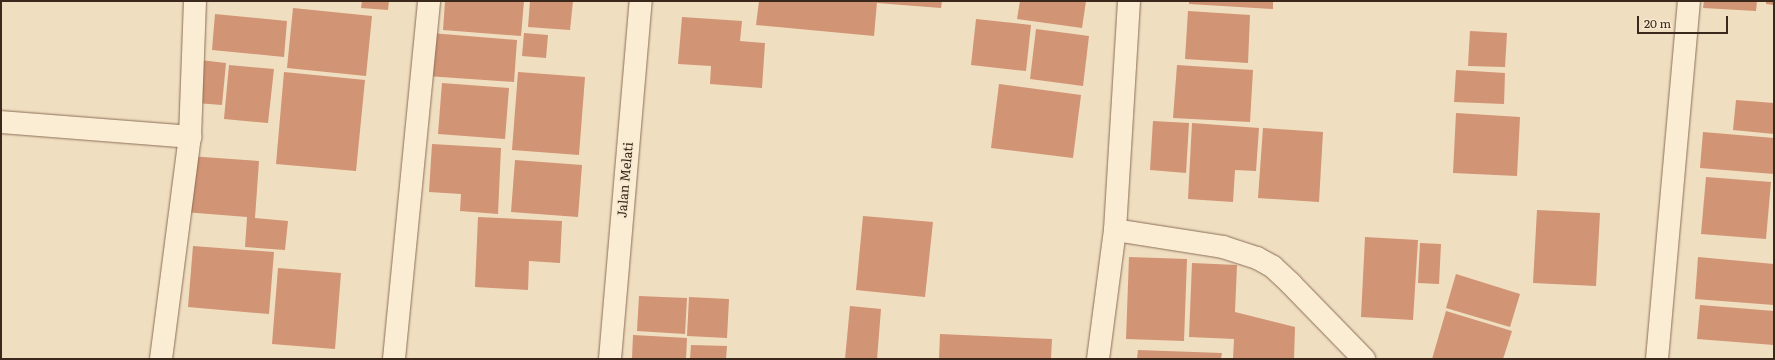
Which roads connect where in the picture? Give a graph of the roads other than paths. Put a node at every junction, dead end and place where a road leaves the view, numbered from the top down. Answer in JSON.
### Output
{"nodes":[{"id":1,"x":195,"y":1,"type":"edge"},
{"id":2,"x":429,"y":1,"type":"edge"},
{"id":3,"x":641,"y":1,"type":"edge"},
{"id":4,"x":1129,"y":1,"type":"edge"},
{"id":5,"x":1689,"y":1,"type":"edge"},
{"id":6,"x":1,"y":122,"type":"edge"},
{"id":7,"x":190,"y":137,"type":"junction"},
{"id":8,"x":1115,"y":230,"type":"junction"},
{"id":9,"x":162,"y":359,"type":"edge"},
{"id":10,"x":394,"y":359,"type":"edge"},
{"id":11,"x":610,"y":359,"type":"edge"},
{"id":12,"x":1098,"y":359,"type":"edge"},
{"id":13,"x":1364,"y":359,"type":"edge"},
{"id":14,"x":1657,"y":359,"type":"edge"}],
"edges":[{"from":1,"to":7,"type":"street"},
{"from":2,"to":10,"type":"street"},
{"from":3,"to":11,"type":"street","name":"Jalan Melati"},
{"from":4,"to":8,"type":"street"},
{"from":5,"to":14,"type":"street"},
{"from":6,"to":7,"type":"street"},
{"from":7,"to":9,"type":"street"},
{"from":8,"to":12,"type":"street"},
{"from":8,"to":13,"type":"street"}]}
